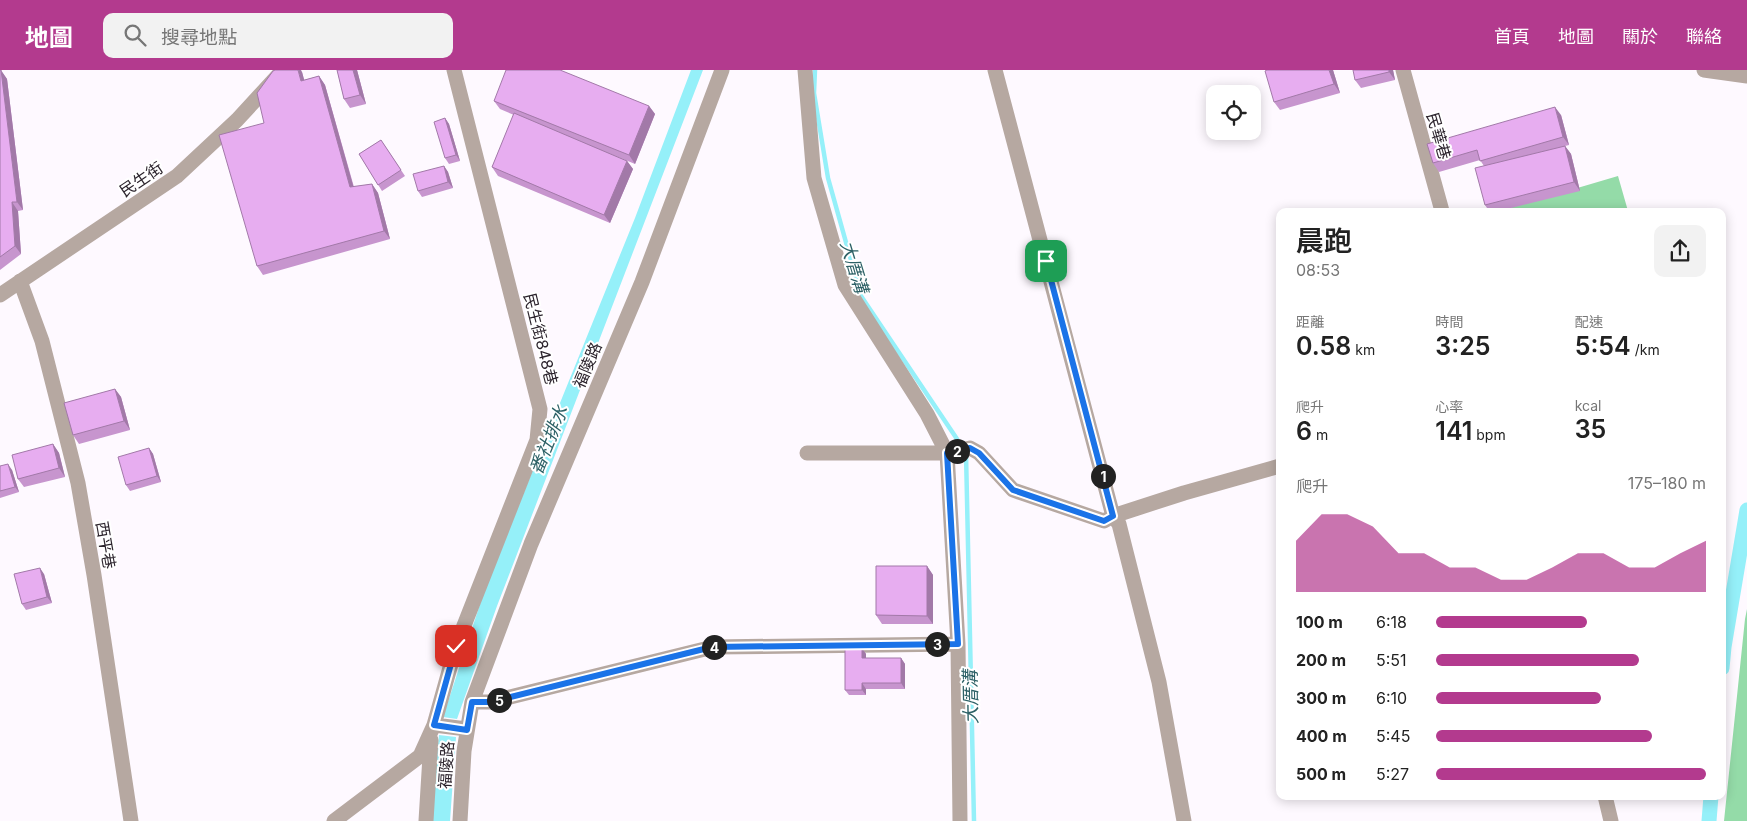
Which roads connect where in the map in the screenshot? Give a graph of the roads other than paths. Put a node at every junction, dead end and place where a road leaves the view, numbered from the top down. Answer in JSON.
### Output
{"nodes":[{"id":1,"x":283,"y":70,"type":"edge"},
{"id":2,"x":454,"y":70,"type":"edge"},
{"id":3,"x":722,"y":70,"type":"edge"},
{"id":4,"x":805,"y":70,"type":"edge"},
{"id":5,"x":995,"y":70,"type":"edge"},
{"id":6,"x":1403,"y":70,"type":"edge"},
{"id":7,"x":1704,"y":70,"type":"edge"},
{"id":8,"x":1747,"y":76,"type":"edge"},
{"id":9,"x":1441,"y":208,"type":"edge"},
{"id":10,"x":20,"y":281,"type":"junction"},
{"id":11,"x":0,"y":295,"type":"edge"},
{"id":12,"x":807,"y":453,"type":"dead end"},
{"id":13,"x":947,"y":453,"type":"junction"},
{"id":14,"x":1276,"y":467,"type":"edge"},
{"id":15,"x":1113,"y":516,"type":"junction"},
{"id":16,"x":958,"y":644,"type":"junction"},
{"id":17,"x":472,"y":702,"type":"junction"},
{"id":18,"x":433,"y":728,"type":"junction"},
{"id":19,"x":467,"y":730,"type":"junction"},
{"id":20,"x":1606,"y":800,"type":"edge"},
{"id":21,"x":131,"y":821,"type":"edge"},
{"id":22,"x":334,"y":821,"type":"edge"},
{"id":23,"x":426,"y":821,"type":"edge"},
{"id":24,"x":460,"y":821,"type":"edge"},
{"id":25,"x":960,"y":821,"type":"edge"},
{"id":26,"x":1184,"y":821,"type":"edge"},
{"id":27,"x":1612,"y":821,"type":"edge"}],
"edges":[{"from":1,"to":10,"type":"street","name":"民生街"},
{"from":2,"to":18,"type":"street","name":"民生街848巷"},
{"from":3,"to":17,"type":"street","name":"福陵路"},
{"from":4,"to":13,"type":"street"},
{"from":5,"to":15,"type":"street"},
{"from":6,"to":9,"type":"street","name":"民華巷"},
{"from":7,"to":8,"type":"street"},
{"from":10,"to":11,"type":"street","name":"民生街"},
{"from":10,"to":21,"type":"street","name":"西平巷"},
{"from":12,"to":13,"type":"street"},
{"from":13,"to":15,"type":"street"},
{"from":13,"to":16,"type":"street"},
{"from":14,"to":15,"type":"street"},
{"from":15,"to":26,"type":"street"},
{"from":16,"to":17,"type":"street"},
{"from":16,"to":25,"type":"street"},
{"from":17,"to":19,"type":"street","name":"福陵路"},
{"from":18,"to":19,"type":"street"},
{"from":18,"to":22,"type":"street"},
{"from":18,"to":23,"type":"street"},
{"from":19,"to":24,"type":"street","name":"福陵路"},
{"from":20,"to":27,"type":"street"}]}
